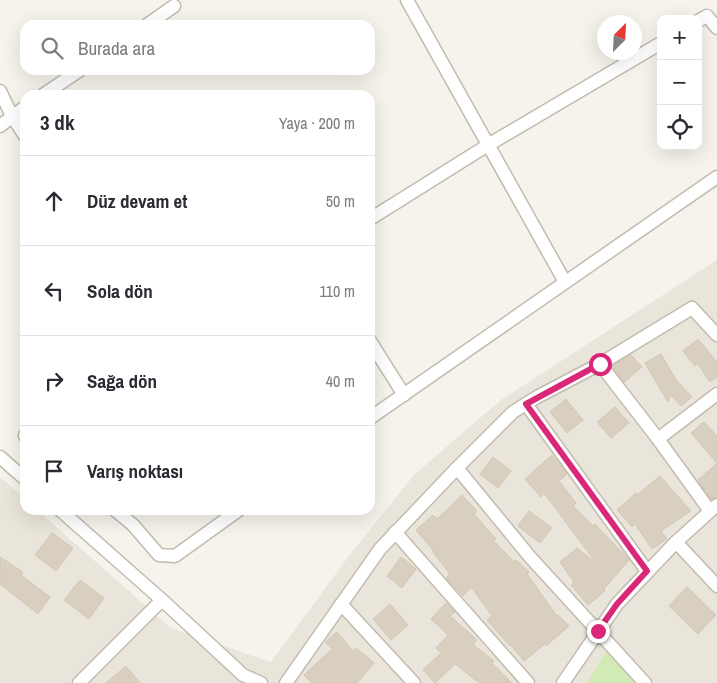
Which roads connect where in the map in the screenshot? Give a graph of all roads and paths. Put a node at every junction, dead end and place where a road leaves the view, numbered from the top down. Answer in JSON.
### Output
{"nodes":[{"id":1,"x":407,"y":0,"type":"edge"},
{"id":2,"x":176,"y":2,"type":"edge"},
{"id":3,"x":702,"y":19,"type":"edge"},
{"id":4,"x":153,"y":20,"type":"edge"},
{"id":5,"x":717,"y":28,"type":"edge"},
{"id":6,"x":657,"y":45,"type":"edge"},
{"id":7,"x":73,"y":75,"type":"edge"},
{"id":8,"x":0,"y":90,"type":"edge"},
{"id":9,"x":50,"y":90,"type":"edge"},
{"id":10,"x":20,"y":110,"type":"edge"},
{"id":11,"x":12,"y":116,"type":"junction"},
{"id":12,"x":0,"y":126,"type":"edge"},
{"id":13,"x":20,"y":128,"type":"edge"},
{"id":14,"x":488,"y":145,"type":"junction"},
{"id":15,"x":717,"y":177,"type":"edge"},
{"id":16,"x":375,"y":216,"type":"edge"},
{"id":17,"x":565,"y":282,"type":"junction"},
{"id":18,"x":717,"y":335,"type":"edge"},
{"id":19,"x":375,"y":350,"type":"edge"},
{"id":20,"x":600,"y":364,"type":"junction"},
{"id":21,"x":717,"y":394,"type":"edge"},
{"id":22,"x":404,"y":395,"type":"junction"},
{"id":23,"x":526,"y":404,"type":"junction"},
{"id":24,"x":375,"y":415,"type":"edge"},
{"id":25,"x":658,"y":439,"type":"junction"},
{"id":26,"x":0,"y":456,"type":"edge"},
{"id":27,"x":457,"y":468,"type":"junction"},
{"id":28,"x":20,"y":474,"type":"edge"},
{"id":29,"x":713,"y":508,"type":"edge"},
{"id":30,"x":66,"y":515,"type":"edge"},
{"id":31,"x":120,"y":515,"type":"edge"},
{"id":32,"x":232,"y":515,"type":"edge"},
{"id":33,"x":396,"y":532,"type":"junction"},
{"id":34,"x":676,"y":542,"type":"junction"},
{"id":35,"x":647,"y":571,"type":"junction"},
{"id":36,"x":717,"y":586,"type":"edge"},
{"id":37,"x":162,"y":600,"type":"junction"},
{"id":38,"x":341,"y":604,"type":"junction"},
{"id":39,"x":598,"y":631,"type":"junction"},
{"id":40,"x":79,"y":683,"type":"edge"},
{"id":41,"x":261,"y":683,"type":"edge"},
{"id":42,"x":286,"y":683,"type":"edge"},
{"id":43,"x":414,"y":683,"type":"edge"},
{"id":44,"x":528,"y":683,"type":"edge"},
{"id":45,"x":564,"y":683,"type":"edge"},
{"id":46,"x":645,"y":683,"type":"edge"}],
"edges":[{"from":1,"to":14,"type":"street"},
{"from":2,"to":4,"type":"street"},
{"from":3,"to":5,"type":"street"},
{"from":6,"to":14,"type":"street"},
{"from":7,"to":9,"type":"street"},
{"from":8,"to":11,"type":"street"},
{"from":10,"to":11,"type":"street"},
{"from":11,"to":12,"type":"street"},
{"from":11,"to":13,"type":"street"},
{"from":14,"to":16,"type":"street"},
{"from":14,"to":17,"type":"street"},
{"from":15,"to":17,"type":"street"},
{"from":17,"to":22,"type":"street"},
{"from":18,"to":20,"type":"street"},
{"from":19,"to":22,"type":"street"},
{"from":20,"to":23,"type":"street"},
{"from":20,"to":25,"type":"street"},
{"from":21,"to":25,"type":"street"},
{"from":22,"to":24,"type":"street"},
{"from":23,"to":27,"type":"street"},
{"from":23,"to":35,"type":"street"},
{"from":25,"to":29,"type":"street"},
{"from":26,"to":28,"type":"street"},
{"from":27,"to":33,"type":"street"},
{"from":27,"to":39,"type":"street"},
{"from":29,"to":34,"type":"street"},
{"from":30,"to":37,"type":"street"},
{"from":31,"to":32,"type":"street"},
{"from":33,"to":38,"type":"street"},
{"from":33,"to":44,"type":"street"},
{"from":34,"to":35,"type":"street"},
{"from":34,"to":36,"type":"street"},
{"from":35,"to":39,"type":"street"},
{"from":37,"to":40,"type":"street"},
{"from":37,"to":41,"type":"street"},
{"from":38,"to":42,"type":"street"},
{"from":38,"to":43,"type":"street"},
{"from":39,"to":45,"type":"street"},
{"from":39,"to":46,"type":"street"}]}
